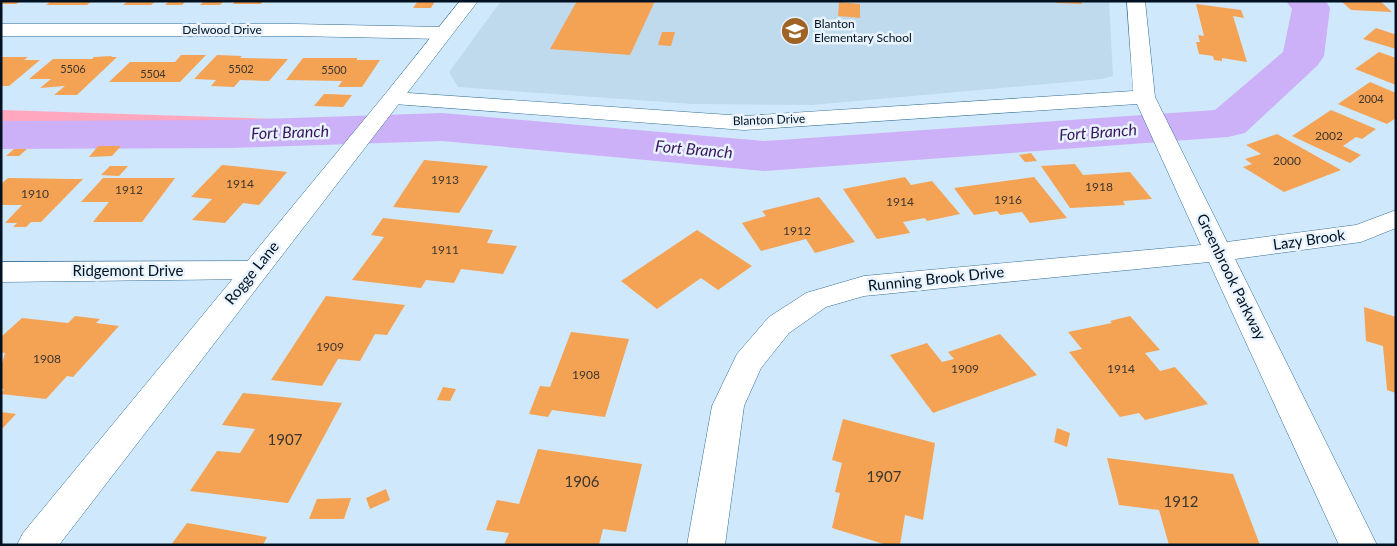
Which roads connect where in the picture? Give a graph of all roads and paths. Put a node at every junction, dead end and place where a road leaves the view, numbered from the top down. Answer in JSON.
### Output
{"nodes":[{"id":1,"x":469,"y":1,"type":"edge"},
{"id":2,"x":1136,"y":1,"type":"edge"},
{"id":3,"x":1,"y":30,"type":"edge"},
{"id":4,"x":443,"y":33,"type":"junction"},
{"id":5,"x":394,"y":98,"type":"junction"},
{"id":6,"x":1147,"y":104,"type":"junction"},
{"id":7,"x":1396,"y":218,"type":"edge"},
{"id":8,"x":1219,"y":252,"type":"junction"},
{"id":9,"x":254,"y":270,"type":"junction"},
{"id":10,"x":1,"y":272,"type":"edge"},
{"id":11,"x":36,"y":545,"type":"edge"},
{"id":12,"x":706,"y":545,"type":"edge"},
{"id":13,"x":1358,"y":545,"type":"edge"}],
"edges":[{"from":1,"to":4,"type":"street","name":"Rogge Lane"},
{"from":2,"to":6,"type":"street","name":"Greenbrook Parkway"},
{"from":3,"to":4,"type":"street","name":"Delwood Drive"},
{"from":4,"to":5,"type":"street","name":"Rogge Lane"},
{"from":5,"to":6,"type":"street","name":"Blanton Drive"},
{"from":5,"to":9,"type":"street","name":"Rogge Lane"},
{"from":6,"to":8,"type":"street","name":"Greenbrook Parkway"},
{"from":7,"to":8,"type":"street","name":"Lazy Brook"},
{"from":8,"to":12,"type":"street","name":"Running Brook Drive"},
{"from":8,"to":13,"type":"street","name":"Greenbrook Parkway"},
{"from":9,"to":10,"type":"street","name":"Ridgemont Drive"},
{"from":9,"to":11,"type":"street","name":"Rogge Lane"}]}
